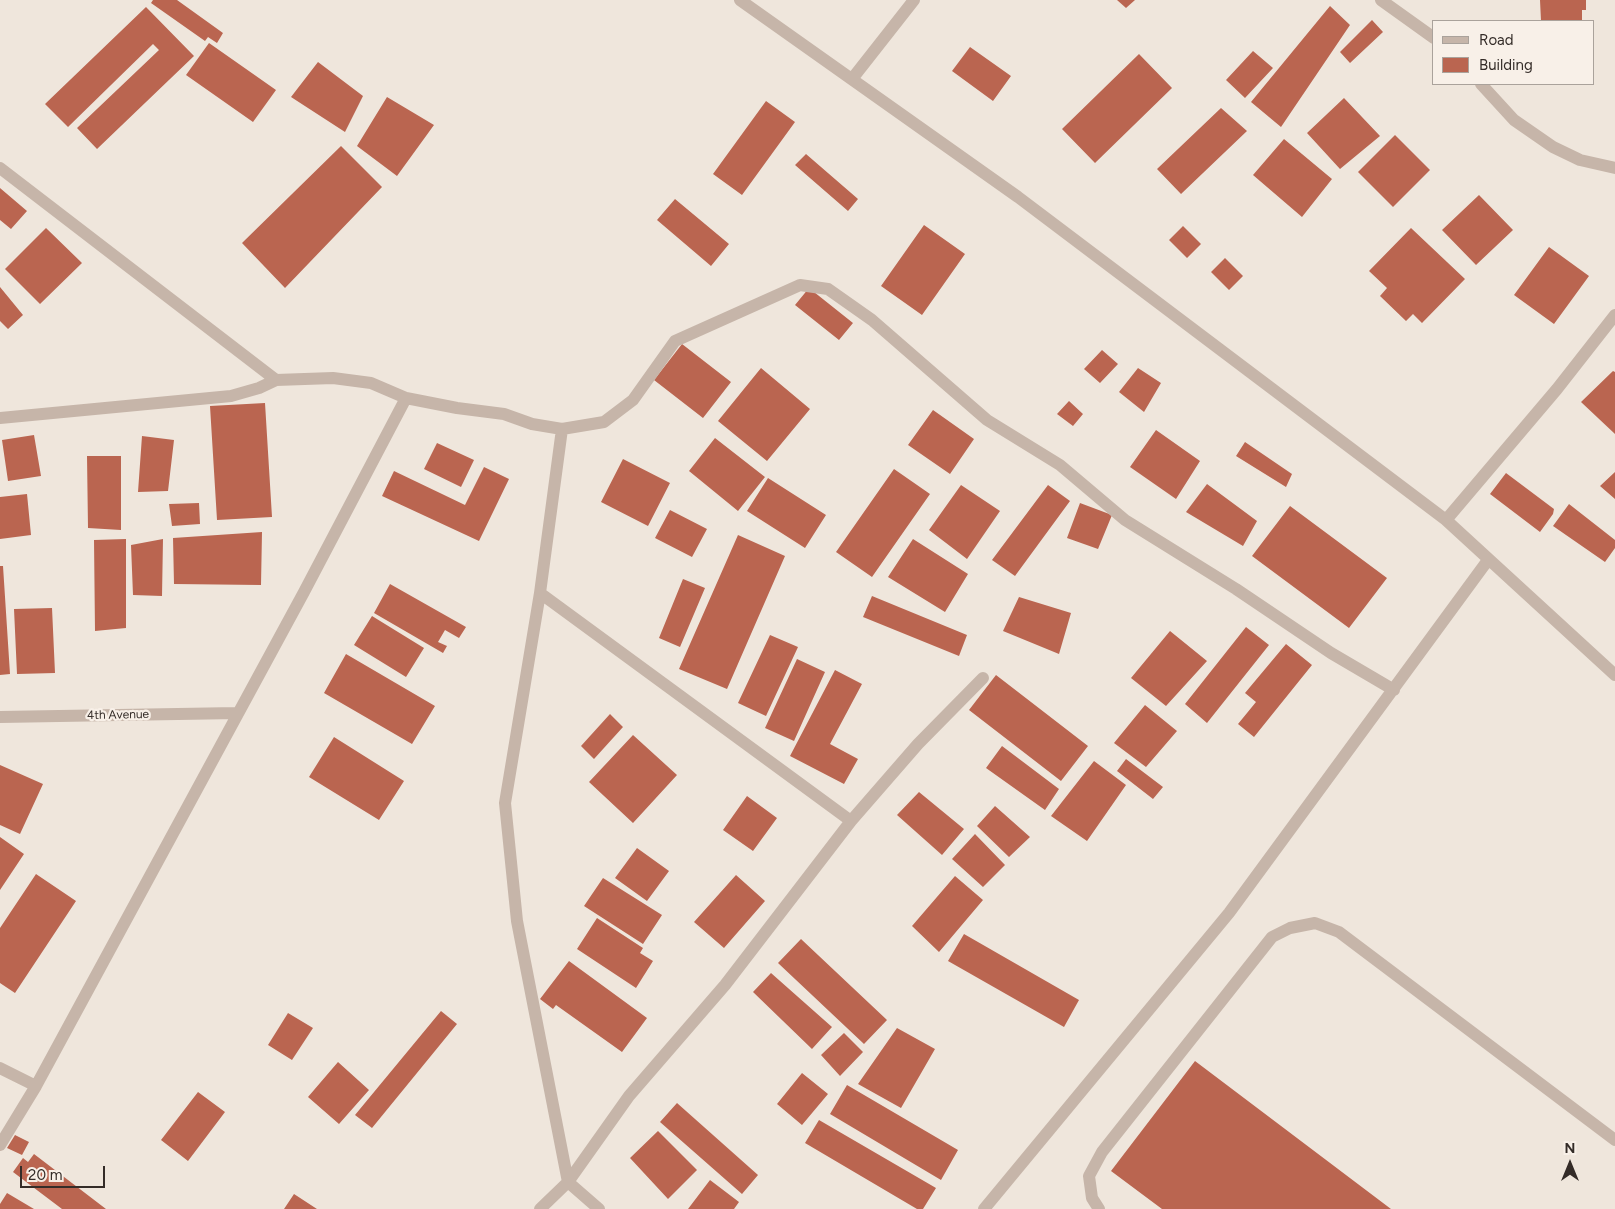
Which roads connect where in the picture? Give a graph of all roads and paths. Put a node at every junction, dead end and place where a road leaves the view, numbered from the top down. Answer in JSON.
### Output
{"nodes":[{"id":1,"x":740,"y":0,"type":"edge"},
{"id":2,"x":914,"y":0,"type":"edge"},
{"id":3,"x":1386,"y":1,"type":"edge"},
{"id":4,"x":1432,"y":36,"type":"edge"},
{"id":5,"x":852,"y":79,"type":"junction"},
{"id":6,"x":1482,"y":85,"type":"edge"},
{"id":7,"x":0,"y":168,"type":"edge"},
{"id":8,"x":1615,"y":168,"type":"edge"},
{"id":9,"x":1615,"y":315,"type":"edge"},
{"id":10,"x":276,"y":380,"type":"junction"},
{"id":11,"x":406,"y":398,"type":"junction"},
{"id":12,"x":0,"y":418,"type":"edge"},
{"id":13,"x":562,"y":429,"type":"junction"},
{"id":14,"x":1446,"y":520,"type":"junction"},
{"id":15,"x":1488,"y":560,"type":"junction"},
{"id":16,"x":540,"y":593,"type":"junction"},
{"id":17,"x":1615,"y":675,"type":"edge"},
{"id":18,"x":983,"y":678,"type":"dead end"},
{"id":19,"x":1394,"y":690,"type":"junction"},
{"id":20,"x":237,"y":713,"type":"junction"},
{"id":21,"x":0,"y":717,"type":"edge"},
{"id":22,"x":851,"y":821,"type":"junction"},
{"id":23,"x":0,"y":1068,"type":"edge"},
{"id":24,"x":36,"y":1086,"type":"junction"},
{"id":25,"x":1615,"y":1140,"type":"edge"},
{"id":26,"x":0,"y":1146,"type":"edge"},
{"id":27,"x":568,"y":1182,"type":"junction"},
{"id":28,"x":540,"y":1209,"type":"edge"},
{"id":29,"x":600,"y":1209,"type":"edge"},
{"id":30,"x":984,"y":1209,"type":"edge"},
{"id":31,"x":1099,"y":1209,"type":"edge"}],
"edges":[{"from":1,"to":5,"type":"street"},
{"from":2,"to":5,"type":"street"},
{"from":3,"to":4,"type":"street"},
{"from":5,"to":14,"type":"street"},
{"from":6,"to":8,"type":"street"},
{"from":7,"to":10,"type":"street"},
{"from":9,"to":14,"type":"street"},
{"from":10,"to":11,"type":"street"},
{"from":10,"to":12,"type":"street"},
{"from":11,"to":13,"type":"street"},
{"from":11,"to":20,"type":"street"},
{"from":13,"to":16,"type":"street"},
{"from":13,"to":19,"type":"street"},
{"from":14,"to":15,"type":"street"},
{"from":15,"to":17,"type":"street"},
{"from":15,"to":19,"type":"street"},
{"from":16,"to":22,"type":"street"},
{"from":16,"to":27,"type":"street"},
{"from":18,"to":22,"type":"street"},
{"from":19,"to":30,"type":"street"},
{"from":20,"to":21,"type":"street","name":"4th Avenue"},
{"from":20,"to":24,"type":"street"},
{"from":22,"to":27,"type":"street"},
{"from":23,"to":24,"type":"street"},
{"from":24,"to":26,"type":"street"},
{"from":25,"to":31,"type":"street"},
{"from":27,"to":28,"type":"street"},
{"from":27,"to":29,"type":"street"}]}
